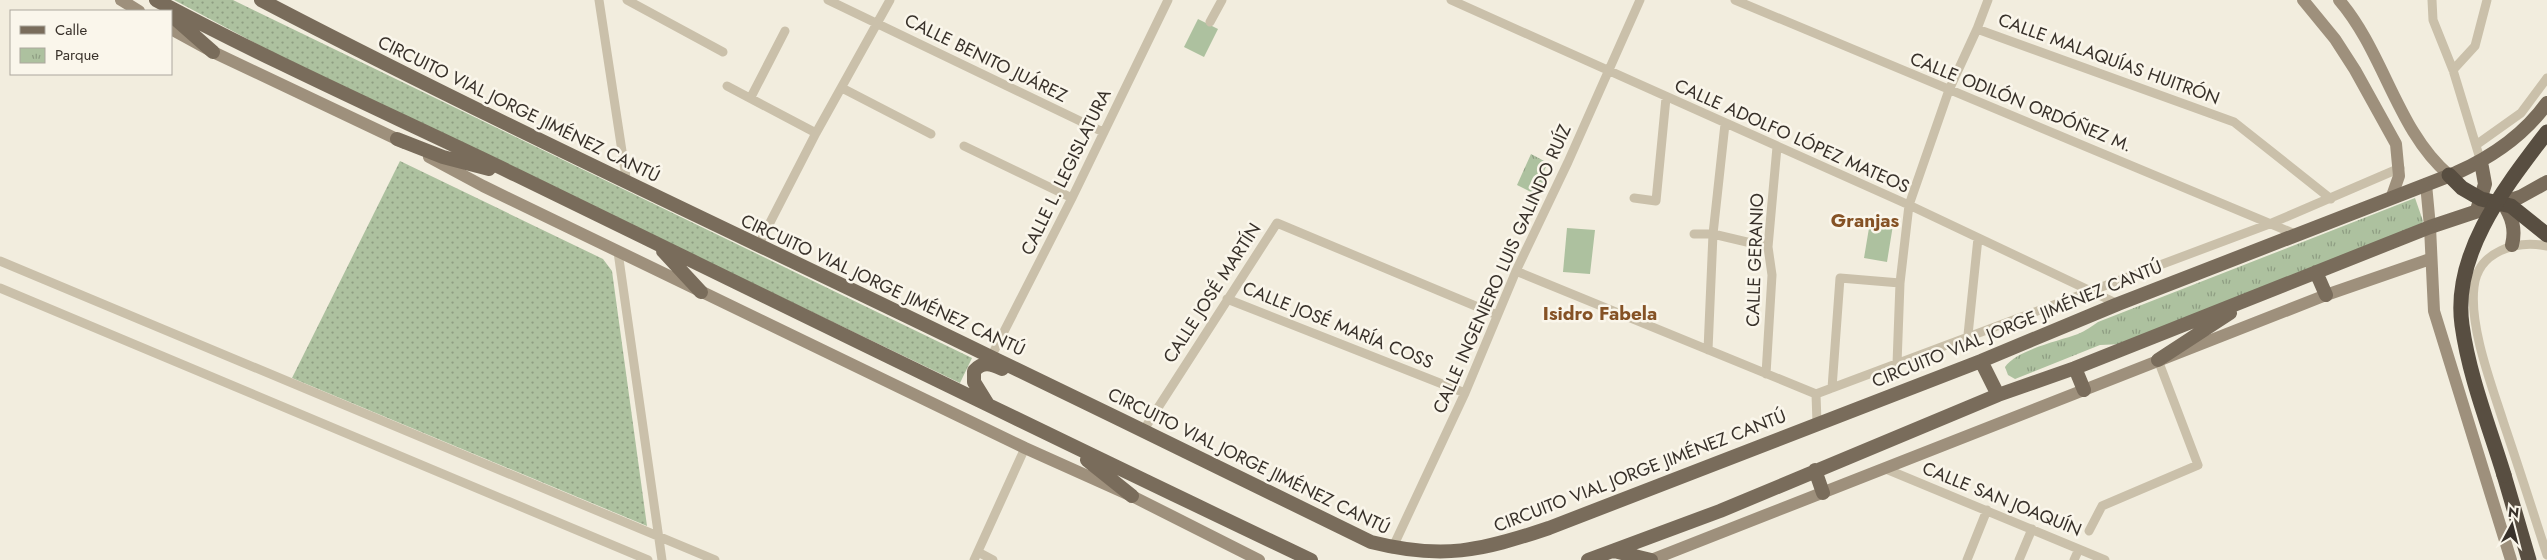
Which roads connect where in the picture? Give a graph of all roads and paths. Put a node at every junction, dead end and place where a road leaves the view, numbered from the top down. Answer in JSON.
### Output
{"nodes":[{"id":1,"x":121,"y":0,"type":"edge"},
{"id":2,"x":155,"y":0,"type":"edge"},
{"id":3,"x":261,"y":0,"type":"edge"},
{"id":4,"x":599,"y":0,"type":"edge"},
{"id":5,"x":626,"y":0,"type":"edge"},
{"id":6,"x":828,"y":0,"type":"edge"},
{"id":7,"x":890,"y":0,"type":"edge"},
{"id":8,"x":1168,"y":0,"type":"edge"},
{"id":9,"x":1222,"y":0,"type":"edge"},
{"id":10,"x":1451,"y":0,"type":"edge"},
{"id":11,"x":1640,"y":0,"type":"edge"},
{"id":12,"x":1735,"y":0,"type":"edge"},
{"id":13,"x":1988,"y":0,"type":"edge"},
{"id":14,"x":2303,"y":0,"type":"edge"},
{"id":15,"x":2339,"y":0,"type":"edge"},
{"id":16,"x":2432,"y":0,"type":"edge"},
{"id":17,"x":2488,"y":0,"type":"edge"},
{"id":18,"x":1756,"y":4,"type":"edge"},
{"id":19,"x":137,"y":10,"type":"edge"},
{"id":20,"x":166,"y":10,"type":"edge"},
{"id":21,"x":172,"y":16,"type":"edge"},
{"id":22,"x":1210,"y":22,"type":"dead end"},
{"id":23,"x":877,"y":24,"type":"junction"},
{"id":24,"x":1977,"y":29,"type":"junction"},
{"id":25,"x":172,"y":30,"type":"edge"},
{"id":26,"x":785,"y":31,"type":"dead end"},
{"id":27,"x":213,"y":52,"type":"junction"},
{"id":28,"x":723,"y":52,"type":"dead end"},
{"id":29,"x":2453,"y":70,"type":"junction"},
{"id":30,"x":1609,"y":73,"type":"junction"},
{"id":31,"x":2547,"y":78,"type":"edge"},
{"id":32,"x":727,"y":86,"type":"dead end"},
{"id":33,"x":842,"y":88,"type":"junction"},
{"id":34,"x":1949,"y":90,"type":"junction"},
{"id":35,"x":751,"y":97,"type":"junction"},
{"id":36,"x":1666,"y":98,"type":"junction"},
{"id":37,"x":2547,"y":103,"type":"edge"},
{"id":38,"x":1725,"y":124,"type":"junction"},
{"id":39,"x":1103,"y":132,"type":"junction"},
{"id":40,"x":2547,"y":132,"type":"edge"},
{"id":41,"x":816,"y":133,"type":"junction"},
{"id":42,"x":931,"y":134,"type":"dead end"},
{"id":43,"x":2416,"y":134,"type":"junction"},
{"id":44,"x":397,"y":139,"type":"junction"},
{"id":45,"x":2396,"y":144,"type":"junction"},
{"id":46,"x":2476,"y":145,"type":"junction"},
{"id":47,"x":964,"y":146,"type":"dead end"},
{"id":48,"x":1777,"y":147,"type":"junction"},
{"id":49,"x":2481,"y":162,"type":"junction"},
{"id":50,"x":2400,"y":168,"type":"junction"},
{"id":51,"x":515,"y":175,"type":"junction"},
{"id":52,"x":2449,"y":175,"type":"junction"},
{"id":53,"x":2547,"y":182,"type":"edge"},
{"id":54,"x":627,"y":184,"type":"junction"},
{"id":55,"x":2426,"y":184,"type":"junction"},
{"id":56,"x":2392,"y":196,"type":"junction"},
{"id":57,"x":1072,"y":198,"type":"junction"},
{"id":58,"x":1634,"y":198,"type":"dead end"},
{"id":59,"x":2331,"y":199,"type":"junction"},
{"id":60,"x":2503,"y":203,"type":"junction"},
{"id":61,"x":1908,"y":205,"type":"junction"},
{"id":62,"x":2478,"y":206,"type":"junction"},
{"id":63,"x":2272,"y":223,"type":"junction"},
{"id":64,"x":2430,"y":227,"type":"junction"},
{"id":65,"x":1694,"y":234,"type":"dead end"},
{"id":66,"x":1713,"y":234,"type":"junction"},
{"id":67,"x":2295,"y":234,"type":"junction"},
{"id":68,"x":2547,"y":235,"type":"edge"},
{"id":69,"x":1978,"y":238,"type":"junction"},
{"id":70,"x":658,"y":245,"type":"junction"},
{"id":71,"x":2512,"y":245,"type":"junction"},
{"id":72,"x":758,"y":246,"type":"junction"},
{"id":73,"x":2547,"y":246,"type":"edge"},
{"id":74,"x":1768,"y":247,"type":"junction"},
{"id":75,"x":618,"y":252,"type":"junction"},
{"id":76,"x":2430,"y":259,"type":"junction"},
{"id":77,"x":0,"y":261,"type":"edge"},
{"id":78,"x":1516,"y":271,"type":"junction"},
{"id":79,"x":2316,"y":272,"type":"junction"},
{"id":80,"x":1900,"y":283,"type":"junction"},
{"id":81,"x":0,"y":288,"type":"edge"},
{"id":82,"x":2091,"y":291,"type":"junction"},
{"id":83,"x":701,"y":292,"type":"junction"},
{"id":84,"x":2326,"y":295,"type":"junction"},
{"id":85,"x":2256,"y":296,"type":"junction"},
{"id":86,"x":1228,"y":299,"type":"junction"},
{"id":87,"x":2118,"y":304,"type":"junction"},
{"id":88,"x":1497,"y":315,"type":"junction"},
{"id":89,"x":1968,"y":335,"type":"junction"},
{"id":90,"x":1708,"y":350,"type":"junction"},
{"id":91,"x":991,"y":357,"type":"junction"},
{"id":92,"x":2158,"y":360,"type":"junction"},
{"id":93,"x":1981,"y":361,"type":"junction"},
{"id":94,"x":1897,"y":364,"type":"junction"},
{"id":95,"x":2075,"y":368,"type":"junction"},
{"id":96,"x":1766,"y":374,"type":"junction"},
{"id":97,"x":1832,"y":388,"type":"junction"},
{"id":98,"x":2084,"y":390,"type":"junction"},
{"id":99,"x":1465,"y":393,"type":"junction"},
{"id":100,"x":1816,"y":394,"type":"junction"},
{"id":101,"x":1998,"y":395,"type":"junction"},
{"id":102,"x":987,"y":403,"type":"junction"},
{"id":103,"x":1092,"y":406,"type":"junction"},
{"id":104,"x":1817,"y":423,"type":"junction"},
{"id":105,"x":1142,"y":431,"type":"junction"},
{"id":106,"x":1069,"y":445,"type":"junction"},
{"id":107,"x":1025,"y":448,"type":"junction"},
{"id":108,"x":1886,"y":469,"type":"junction"},
{"id":109,"x":1815,"y":470,"type":"junction"},
{"id":110,"x":1823,"y":493,"type":"junction"},
{"id":111,"x":1132,"y":496,"type":"junction"},
{"id":112,"x":1987,"y":510,"type":"junction"},
{"id":113,"x":2032,"y":529,"type":"junction"},
{"id":114,"x":2089,"y":530,"type":"dead end"},
{"id":115,"x":658,"y":535,"type":"junction"},
{"id":116,"x":2079,"y":549,"type":"junction"},
{"id":117,"x":1392,"y":550,"type":"junction"},
{"id":118,"x":1614,"y":551,"type":"junction"},
{"id":119,"x":2547,"y":555,"type":"edge"},
{"id":120,"x":976,"y":556,"type":"edge"},
{"id":121,"x":648,"y":560,"type":"edge"},
{"id":122,"x":662,"y":560,"type":"edge"},
{"id":123,"x":715,"y":560,"type":"edge"},
{"id":124,"x":993,"y":560,"type":"edge"},
{"id":125,"x":1259,"y":560,"type":"edge"},
{"id":126,"x":1311,"y":560,"type":"edge"},
{"id":127,"x":1588,"y":560,"type":"edge"},
{"id":128,"x":1651,"y":560,"type":"edge"},
{"id":129,"x":1967,"y":560,"type":"edge"},
{"id":130,"x":2019,"y":560,"type":"edge"},
{"id":131,"x":2074,"y":560,"type":"edge"},
{"id":132,"x":2105,"y":560,"type":"edge"},
{"id":133,"x":2511,"y":560,"type":"edge"},
{"id":134,"x":2529,"y":560,"type":"edge"}],
"edges":[{"from":1,"to":19,"type":"street"},
{"from":2,"to":20,"type":"main road"},
{"from":2,"to":51,"type":"main road"},
{"from":3,"to":54,"type":"main road","name":"CIRCUITO VIAL JORGE JIMÉNEZ CANTÚ"},
{"from":4,"to":54,"type":"street"},
{"from":5,"to":28,"type":"street"},
{"from":6,"to":23,"type":"street","name":"CALLE BENITO JUÁREZ"},
{"from":7,"to":23,"type":"street"},
{"from":8,"to":39,"type":"street","name":"CALLE L. LEGISLATURA"},
{"from":9,"to":22,"type":"street"},
{"from":10,"to":30,"type":"street","name":"CALLE ADOLFO LÓPEZ MATEOS"},
{"from":11,"to":30,"type":"street","name":"CALLE INGENIERO LUIS GALINDO RUÍZ"},
{"from":12,"to":18,"type":"street","name":"CALLE ODILÓN ORDÓÑEZ M."},
{"from":13,"to":24,"type":"street"},
{"from":14,"to":45,"type":"street"},
{"from":15,"to":43,"type":"street"},
{"from":16,"to":29,"type":"street"},
{"from":17,"to":29,"type":"street"},
{"from":18,"to":34,"type":"street","name":"CALLE ODILÓN ORDÓÑEZ M."},
{"from":21,"to":27,"type":"main road"},
{"from":23,"to":33,"type":"street"},
{"from":23,"to":39,"type":"street","name":"CALLE BENITO JUÁREZ"},
{"from":24,"to":34,"type":"street","name":"CALLE MALAQUÍAS HUITRÓN"},
{"from":24,"to":59,"type":"street","name":"CALLE MALAQUÍAS HUITRÓN"},
{"from":25,"to":27,"type":"street"},
{"from":26,"to":35,"type":"street"},
{"from":27,"to":44,"type":"street"},
{"from":29,"to":46,"type":"street"},
{"from":30,"to":36,"type":"street","name":"CALLE ADOLFO LÓPEZ MATEOS"},
{"from":30,"to":78,"type":"street","name":"CALLE INGENIERO LUIS GALINDO RUÍZ"},
{"from":31,"to":46,"type":"street"},
{"from":32,"to":35,"type":"street"},
{"from":33,"to":41,"type":"street"},
{"from":33,"to":42,"type":"street"},
{"from":34,"to":61,"type":"street","name":"CALLE MALAQUÍAS HUITRÓN"},
{"from":34,"to":63,"type":"street","name":"CALLE ODILÓN ORDÓÑEZ M."},
{"from":35,"to":41,"type":"street"},
{"from":36,"to":38,"type":"street","name":"CALLE ADOLFO LÓPEZ MATEOS"},
{"from":36,"to":58,"type":"street"},
{"from":37,"to":49,"type":"main road","name":"CIRCUITO VIAL JORGE JIMÉNEZ CANTÚ"},
{"from":38,"to":48,"type":"street","name":"CALLE ADOLFO LÓPEZ MATEOS"},
{"from":38,"to":66,"type":"street"},
{"from":39,"to":57,"type":"street","name":"CALLE L. LEGISLATURA"},
{"from":40,"to":134,"type":"highway","bridge":true},
{"from":41,"to":72,"type":"street"},
{"from":43,"to":45,"type":"street"},
{"from":43,"to":52,"type":"street"},
{"from":44,"to":51,"type":"main road"},
{"from":44,"to":75,"type":"street"},
{"from":45,"to":50,"type":"street"},
{"from":46,"to":49,"type":"street"},
{"from":47,"to":57,"type":"street"},
{"from":48,"to":61,"type":"street","name":"CALLE ADOLFO LÓPEZ MATEOS"},
{"from":48,"to":74,"type":"street","name":"CALLE GERANIO"},
{"from":49,"to":52,"type":"main road","name":"CIRCUITO VIAL JORGE JIMÉNEZ CANTÚ"},
{"from":49,"to":62,"type":"main road"},
{"from":50,"to":56,"type":"street"},
{"from":50,"to":59,"type":"street"},
{"from":51,"to":70,"type":"main road"},
{"from":52,"to":55,"type":"main road","name":"CIRCUITO VIAL JORGE JIMÉNEZ CANTÚ"},
{"from":52,"to":62,"type":"highway"},
{"from":53,"to":60,"type":"main road"},
{"from":54,"to":72,"type":"main road","name":"CIRCUITO VIAL JORGE JIMÉNEZ CANTÚ"},
{"from":55,"to":56,"type":"main road","name":"CIRCUITO VIAL JORGE JIMÉNEZ CANTÚ"},
{"from":55,"to":64,"type":"street"},
{"from":56,"to":67,"type":"main road","name":"CIRCUITO VIAL JORGE JIMÉNEZ CANTÚ"},
{"from":57,"to":91,"type":"street","name":"CALLE L. LEGISLATURA"},
{"from":59,"to":63,"type":"street"},
{"from":60,"to":62,"type":"highway"},
{"from":60,"to":68,"type":"highway"},
{"from":60,"to":71,"type":"main road"},
{"from":61,"to":69,"type":"street","name":"CALLE ADOLFO LÓPEZ MATEOS"},
{"from":61,"to":80,"type":"street","name":"CALLE MALAQUÍAS HUITRÓN"},
{"from":62,"to":64,"type":"main road"},
{"from":63,"to":67,"type":"street","name":"CALLE ODILÓN ORDÓÑEZ M."},
{"from":63,"to":82,"type":"street"},
{"from":64,"to":76,"type":"street"},
{"from":64,"to":79,"type":"main road"},
{"from":65,"to":66,"type":"street"},
{"from":66,"to":74,"type":"street"},
{"from":66,"to":90,"type":"street"},
{"from":67,"to":87,"type":"main road","name":"CIRCUITO VIAL JORGE JIMÉNEZ CANTÚ"},
{"from":69,"to":82,"type":"street","name":"CALLE ADOLFO LÓPEZ MATEOS"},
{"from":69,"to":89,"type":"street"},
{"from":70,"to":83,"type":"main road"},
{"from":70,"to":102,"type":"main road"},
{"from":71,"to":73,"type":"street"},
{"from":71,"to":119,"type":"street"},
{"from":72,"to":91,"type":"main road","name":"CIRCUITO VIAL JORGE JIMÉNEZ CANTÚ"},
{"from":74,"to":96,"type":"street","name":"CALLE GERANIO"},
{"from":75,"to":83,"type":"street"},
{"from":75,"to":115,"type":"street"},
{"from":76,"to":84,"type":"street"},
{"from":76,"to":133,"type":"street"},
{"from":77,"to":115,"type":"street"},
{"from":78,"to":88,"type":"street","name":"CALLE INGENIERO LUIS GALINDO RUÍZ"},
{"from":78,"to":90,"type":"street"},
{"from":79,"to":84,"type":"main road"},
{"from":79,"to":85,"type":"main road"},
{"from":80,"to":94,"type":"street","name":"CALLE MALAQUÍAS HUITRÓN"},
{"from":80,"to":97,"type":"street"},
{"from":81,"to":121,"type":"street"},
{"from":82,"to":87,"type":"street","name":"CALLE ADOLFO LÓPEZ MATEOS"},
{"from":82,"to":89,"type":"street"},
{"from":83,"to":107,"type":"street"},
{"from":84,"to":92,"type":"street"},
{"from":85,"to":92,"type":"main road"},
{"from":85,"to":95,"type":"main road"},
{"from":86,"to":88,"type":"street","name":"CALLE JOSÉ MARTÍN"},
{"from":86,"to":99,"type":"street","name":"CALLE JOSÉ MARÍA COSS"},
{"from":86,"to":105,"type":"street","name":"CALLE JOSÉ MARTÍN"},
{"from":87,"to":93,"type":"main road","name":"CIRCUITO VIAL JORGE JIMÉNEZ CANTÚ"},
{"from":88,"to":99,"type":"street","name":"CALLE INGENIERO LUIS GALINDO RUÍZ"},
{"from":89,"to":94,"type":"street"},
{"from":90,"to":96,"type":"street"},
{"from":91,"to":103,"type":"main road","name":"CIRCUITO VIAL JORGE JIMÉNEZ CANTÚ"},
{"from":92,"to":98,"type":"street"},
{"from":92,"to":114,"type":"street"},
{"from":93,"to":101,"type":"main road"},
{"from":93,"to":104,"type":"main road","name":"CIRCUITO VIAL JORGE JIMÉNEZ CANTÚ"},
{"from":94,"to":97,"type":"street"},
{"from":95,"to":98,"type":"main road"},
{"from":95,"to":101,"type":"main road"},
{"from":96,"to":100,"type":"street"},
{"from":97,"to":100,"type":"street"},
{"from":98,"to":108,"type":"street"},
{"from":99,"to":117,"type":"street","name":"CALLE INGENIERO LUIS GALINDO RUÍZ"},
{"from":100,"to":104,"type":"street"},
{"from":101,"to":109,"type":"main road"},
{"from":102,"to":103,"type":"main road"},
{"from":102,"to":106,"type":"main road"},
{"from":103,"to":105,"type":"main road","name":"CIRCUITO VIAL JORGE JIMÉNEZ CANTÚ"},
{"from":104,"to":117,"type":"main road","name":"CIRCUITO VIAL JORGE JIMÉNEZ CANTÚ"},
{"from":105,"to":117,"type":"main road","name":"CIRCUITO VIAL JORGE JIMÉNEZ CANTÚ"},
{"from":106,"to":111,"type":"main road"},
{"from":106,"to":126,"type":"main road"},
{"from":107,"to":111,"type":"street"},
{"from":107,"to":120,"type":"street"},
{"from":108,"to":110,"type":"street"},
{"from":108,"to":112,"type":"street","name":"CALLE SAN JOAQUÍN"},
{"from":109,"to":110,"type":"main road"},
{"from":109,"to":118,"type":"main road"},
{"from":110,"to":128,"type":"street"},
{"from":111,"to":125,"type":"street"},
{"from":112,"to":113,"type":"street","name":"CALLE SAN JOAQUÍN"},
{"from":112,"to":129,"type":"street"},
{"from":113,"to":116,"type":"street","name":"CALLE SAN JOAQUÍN"},
{"from":113,"to":130,"type":"street"},
{"from":115,"to":122,"type":"street"},
{"from":115,"to":123,"type":"street"},
{"from":116,"to":131,"type":"street"},
{"from":116,"to":132,"type":"street","name":"CALLE SAN JOAQUÍN"},
{"from":118,"to":127,"type":"main road"},
{"from":118,"to":128,"type":"main road"},
{"from":120,"to":124,"type":"street"}]}
